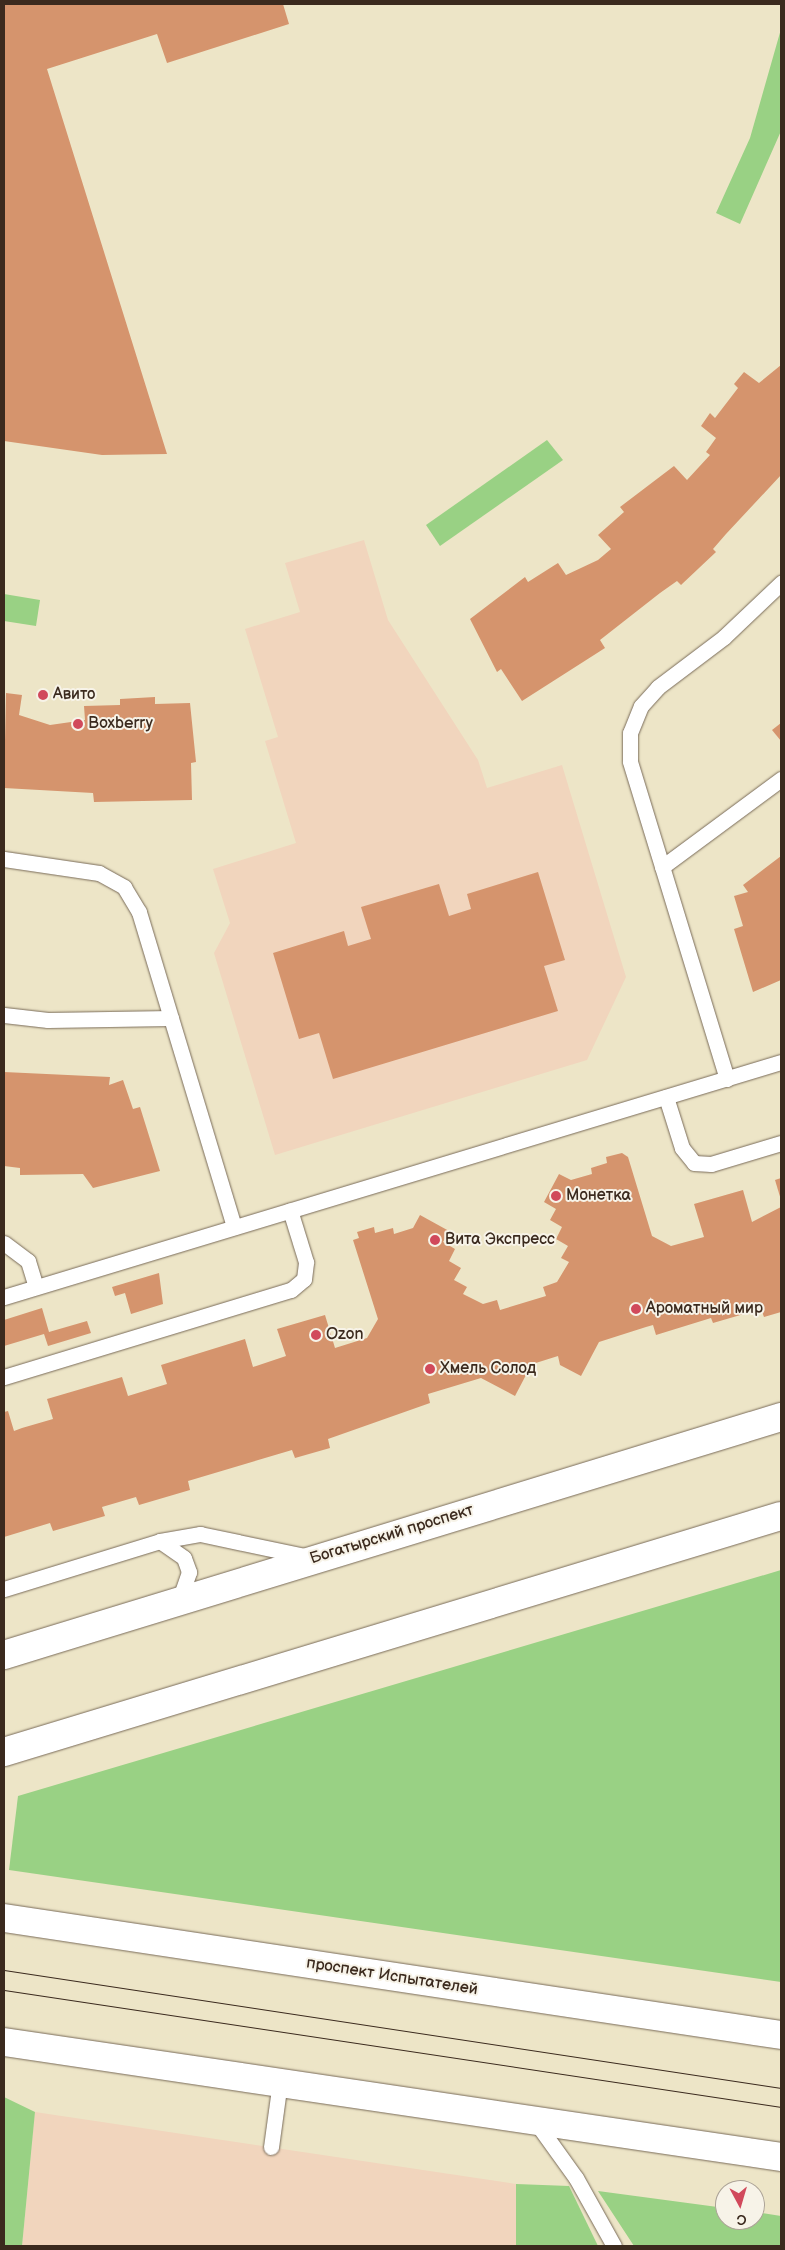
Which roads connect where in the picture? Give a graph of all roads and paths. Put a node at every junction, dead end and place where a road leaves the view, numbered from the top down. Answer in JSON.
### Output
{"nodes":[{"id":1,"x":781,"y":583,"type":"edge"},
{"id":2,"x":781,"y":779,"type":"edge"},
{"id":3,"x":4,"y":859,"type":"edge"},
{"id":4,"x":662,"y":867,"type":"junction"},
{"id":5,"x":4,"y":1015,"type":"edge"},
{"id":6,"x":171,"y":1018,"type":"junction"},
{"id":7,"x":781,"y":1062,"type":"edge"},
{"id":8,"x":727,"y":1078,"type":"junction"},
{"id":9,"x":666,"y":1097,"type":"junction"},
{"id":10,"x":781,"y":1143,"type":"edge"},
{"id":11,"x":290,"y":1210,"type":"junction"},
{"id":12,"x":234,"y":1227,"type":"junction"},
{"id":13,"x":4,"y":1243,"type":"edge"},
{"id":14,"x":36,"y":1287,"type":"junction"},
{"id":15,"x":4,"y":1297,"type":"edge"},
{"id":16,"x":4,"y":1377,"type":"edge"},
{"id":17,"x":781,"y":1416,"type":"edge"},
{"id":18,"x":781,"y":1516,"type":"edge"},
{"id":19,"x":160,"y":1541,"type":"junction"},
{"id":20,"x":316,"y":1559,"type":"junction"},
{"id":21,"x":4,"y":1589,"type":"edge"},
{"id":22,"x":179,"y":1601,"type":"junction"},
{"id":23,"x":4,"y":1655,"type":"edge"},
{"id":24,"x":4,"y":1752,"type":"edge"},
{"id":25,"x":4,"y":1918,"type":"edge"},
{"id":26,"x":781,"y":2035,"type":"edge"},
{"id":27,"x":4,"y":2042,"type":"edge"},
{"id":28,"x":280,"y":2081,"type":"junction"},
{"id":29,"x":534,"y":2120,"type":"junction"},
{"id":30,"x":270,"y":2147,"type":"dead end"},
{"id":31,"x":781,"y":2157,"type":"edge"},
{"id":32,"x":614,"y":2246,"type":"edge"}],
"edges":[{"from":1,"to":4,"type":"lane"},
{"from":2,"to":4,"type":"lane"},
{"from":3,"to":6,"type":"lane"},
{"from":4,"to":8,"type":"lane"},
{"from":5,"to":6,"type":"lane"},
{"from":6,"to":12,"type":"lane"},
{"from":7,"to":8,"type":"lane"},
{"from":8,"to":9,"type":"lane"},
{"from":9,"to":10,"type":"lane"},
{"from":9,"to":11,"type":"lane"},
{"from":11,"to":12,"type":"lane"},
{"from":11,"to":16,"type":"lane"},
{"from":12,"to":14,"type":"lane"},
{"from":13,"to":14,"type":"lane"},
{"from":14,"to":15,"type":"lane"},
{"from":17,"to":20,"type":"main road","name":"Богатырский проспект"},
{"from":18,"to":24,"type":"main road"},
{"from":19,"to":20,"type":"lane"},
{"from":19,"to":21,"type":"lane"},
{"from":19,"to":22,"type":"lane"},
{"from":20,"to":22,"type":"main road","name":"Богатырский проспект"},
{"from":22,"to":23,"type":"main road","name":"Богатырский проспект"},
{"from":25,"to":26,"type":"main road","name":"проспект Испытателей"},
{"from":27,"to":28,"type":"main road"},
{"from":28,"to":29,"type":"main road"},
{"from":28,"to":30,"type":"lane"},
{"from":29,"to":31,"type":"main road"},
{"from":29,"to":32,"type":"lane"}]}
